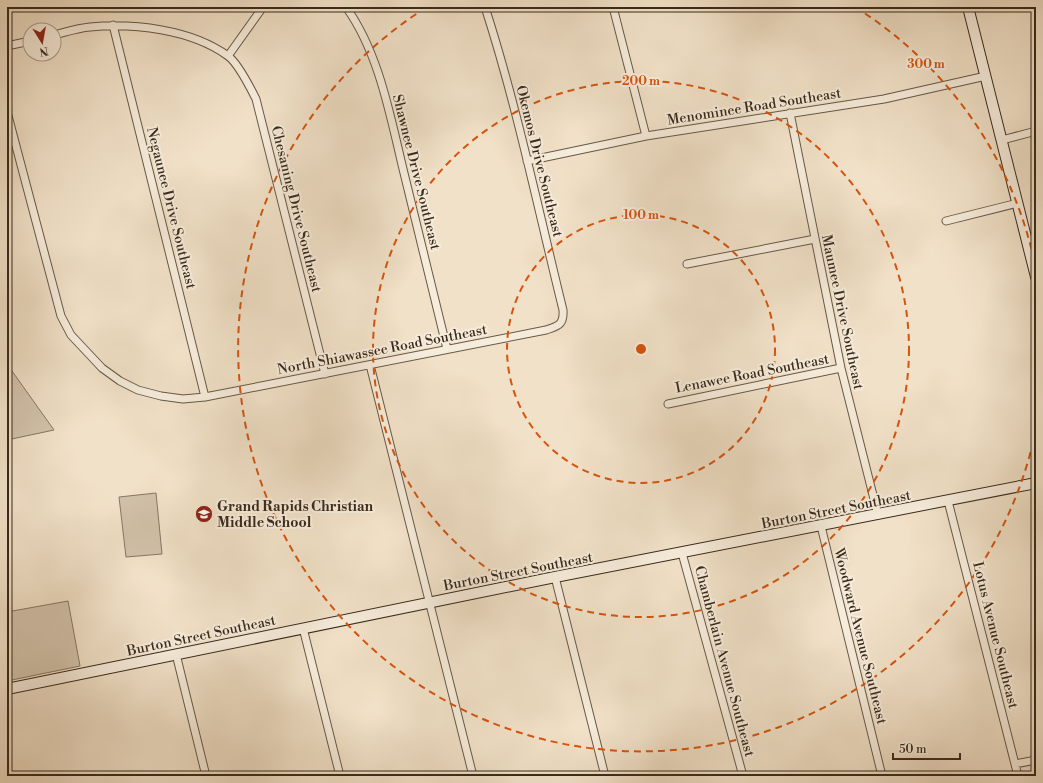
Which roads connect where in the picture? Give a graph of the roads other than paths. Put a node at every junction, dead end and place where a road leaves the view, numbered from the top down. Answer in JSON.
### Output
{"nodes":[{"id":1,"x":263,"y":7,"type":"edge"},
{"id":2,"x":346,"y":7,"type":"edge"},
{"id":3,"x":485,"y":7,"type":"edge"},
{"id":4,"x":613,"y":7,"type":"edge"},
{"id":5,"x":968,"y":7,"type":"edge"},
{"id":6,"x":113,"y":25,"type":"junction"},
{"id":7,"x":62,"y":33,"type":"edge"},
{"id":8,"x":22,"y":43,"type":"edge"},
{"id":9,"x":7,"y":46,"type":"edge"},
{"id":10,"x":228,"y":56,"type":"junction"},
{"id":11,"x":986,"y":76,"type":"junction"},
{"id":12,"x":7,"y":112,"type":"edge"},
{"id":13,"x":790,"y":113,"type":"junction"},
{"id":14,"x":1036,"y":131,"type":"edge"},
{"id":15,"x":646,"y":136,"type":"junction"},
{"id":16,"x":1002,"y":140,"type":"junction"},
{"id":17,"x":527,"y":161,"type":"junction"},
{"id":18,"x":1018,"y":203,"type":"junction"},
{"id":19,"x":946,"y":221,"type":"dead end"},
{"id":20,"x":815,"y":239,"type":"junction"},
{"id":21,"x":687,"y":264,"type":"dead end"},
{"id":22,"x":1036,"y":277,"type":"edge"},
{"id":23,"x":561,"y":322,"type":"joint"},
{"id":24,"x":447,"y":349,"type":"junction"},
{"id":25,"x":370,"y":365,"type":"junction"},
{"id":26,"x":841,"y":368,"type":"junction"},
{"id":27,"x":326,"y":374,"type":"junction"},
{"id":28,"x":205,"y":397,"type":"junction"},
{"id":29,"x":668,"y":404,"type":"dead end"},
{"id":30,"x":1036,"y":484,"type":"edge"},
{"id":31,"x":948,"y":501,"type":"junction"},
{"id":32,"x":878,"y":515,"type":"junction"},
{"id":33,"x":820,"y":526,"type":"junction"},
{"id":34,"x":682,"y":553,"type":"junction"},
{"id":35,"x":555,"y":577,"type":"junction"},
{"id":36,"x":430,"y":603,"type":"junction"},
{"id":37,"x":303,"y":628,"type":"junction"},
{"id":38,"x":176,"y":654,"type":"junction"},
{"id":39,"x":7,"y":689,"type":"edge"},
{"id":40,"x":1036,"y":760,"type":"edge"},
{"id":41,"x":1015,"y":764,"type":"junction"},
{"id":42,"x":206,"y":776,"type":"edge"},
{"id":43,"x":340,"y":776,"type":"edge"},
{"id":44,"x":472,"y":776,"type":"edge"},
{"id":45,"x":605,"y":776,"type":"edge"},
{"id":46,"x":743,"y":776,"type":"edge"},
{"id":47,"x":882,"y":776,"type":"edge"},
{"id":48,"x":1018,"y":776,"type":"edge"}],
"edges":[{"from":1,"to":10,"type":"street"},
{"from":2,"to":24,"type":"street","name":"Shawnee Drive Southeast"},
{"from":3,"to":17,"type":"street","name":"Okemos Drive Southeast"},
{"from":4,"to":15,"type":"street"},
{"from":5,"to":11,"type":"main road"},
{"from":6,"to":7,"type":"street"},
{"from":6,"to":10,"type":"street"},
{"from":6,"to":28,"type":"street","name":"Negaunee Drive Southeast"},
{"from":8,"to":9,"type":"street"},
{"from":10,"to":27,"type":"street","name":"Chesaning Drive Southeast"},
{"from":11,"to":13,"type":"street","name":"Menominee Road Southeast"},
{"from":11,"to":16,"type":"main road"},
{"from":12,"to":28,"type":"street","name":"North Shiawassee Road Southeast"},
{"from":13,"to":15,"type":"street","name":"Menominee Road Southeast"},
{"from":13,"to":20,"type":"street","name":"Maumee Drive Southeast"},
{"from":14,"to":16,"type":"street"},
{"from":15,"to":17,"type":"street","name":"Menominee Road Southeast"},
{"from":16,"to":18,"type":"main road"},
{"from":17,"to":23,"type":"street","name":"Okemos Drive Southeast"},
{"from":18,"to":19,"type":"street"},
{"from":18,"to":22,"type":"main road"},
{"from":20,"to":21,"type":"street"},
{"from":20,"to":26,"type":"street","name":"Maumee Drive Southeast"},
{"from":23,"to":24,"type":"street","name":"North Shiawassee Road Southeast"},
{"from":24,"to":25,"type":"street","name":"North Shiawassee Road Southeast"},
{"from":25,"to":27,"type":"street","name":"North Shiawassee Road Southeast"},
{"from":25,"to":36,"type":"street"},
{"from":26,"to":29,"type":"street","name":"Lenawee Road Southeast"},
{"from":26,"to":32,"type":"street","name":"Maumee Drive Southeast"},
{"from":27,"to":28,"type":"street","name":"North Shiawassee Road Southeast"},
{"from":30,"to":31,"type":"main road","name":"Burton Street Southeast"},
{"from":31,"to":32,"type":"main road","name":"Burton Street Southeast"},
{"from":31,"to":41,"type":"street","name":"Lotus Avenue Southeast"},
{"from":32,"to":33,"type":"main road","name":"Burton Street Southeast"},
{"from":33,"to":34,"type":"main road","name":"Burton Street Southeast"},
{"from":33,"to":47,"type":"street","name":"Woodward Avenue Southeast"},
{"from":34,"to":35,"type":"main road","name":"Burton Street Southeast"},
{"from":34,"to":46,"type":"street","name":"Chamberlain Avenue Southeast"},
{"from":35,"to":36,"type":"main road","name":"Burton Street Southeast"},
{"from":35,"to":45,"type":"street"},
{"from":36,"to":37,"type":"main road","name":"Burton Street Southeast"},
{"from":36,"to":44,"type":"street"},
{"from":37,"to":38,"type":"main road","name":"Burton Street Southeast"},
{"from":37,"to":43,"type":"street"},
{"from":38,"to":39,"type":"main road","name":"Burton Street Southeast"},
{"from":38,"to":42,"type":"street"},
{"from":40,"to":41,"type":"street"},
{"from":41,"to":48,"type":"street","name":"Lotus Avenue Southeast"}]}
